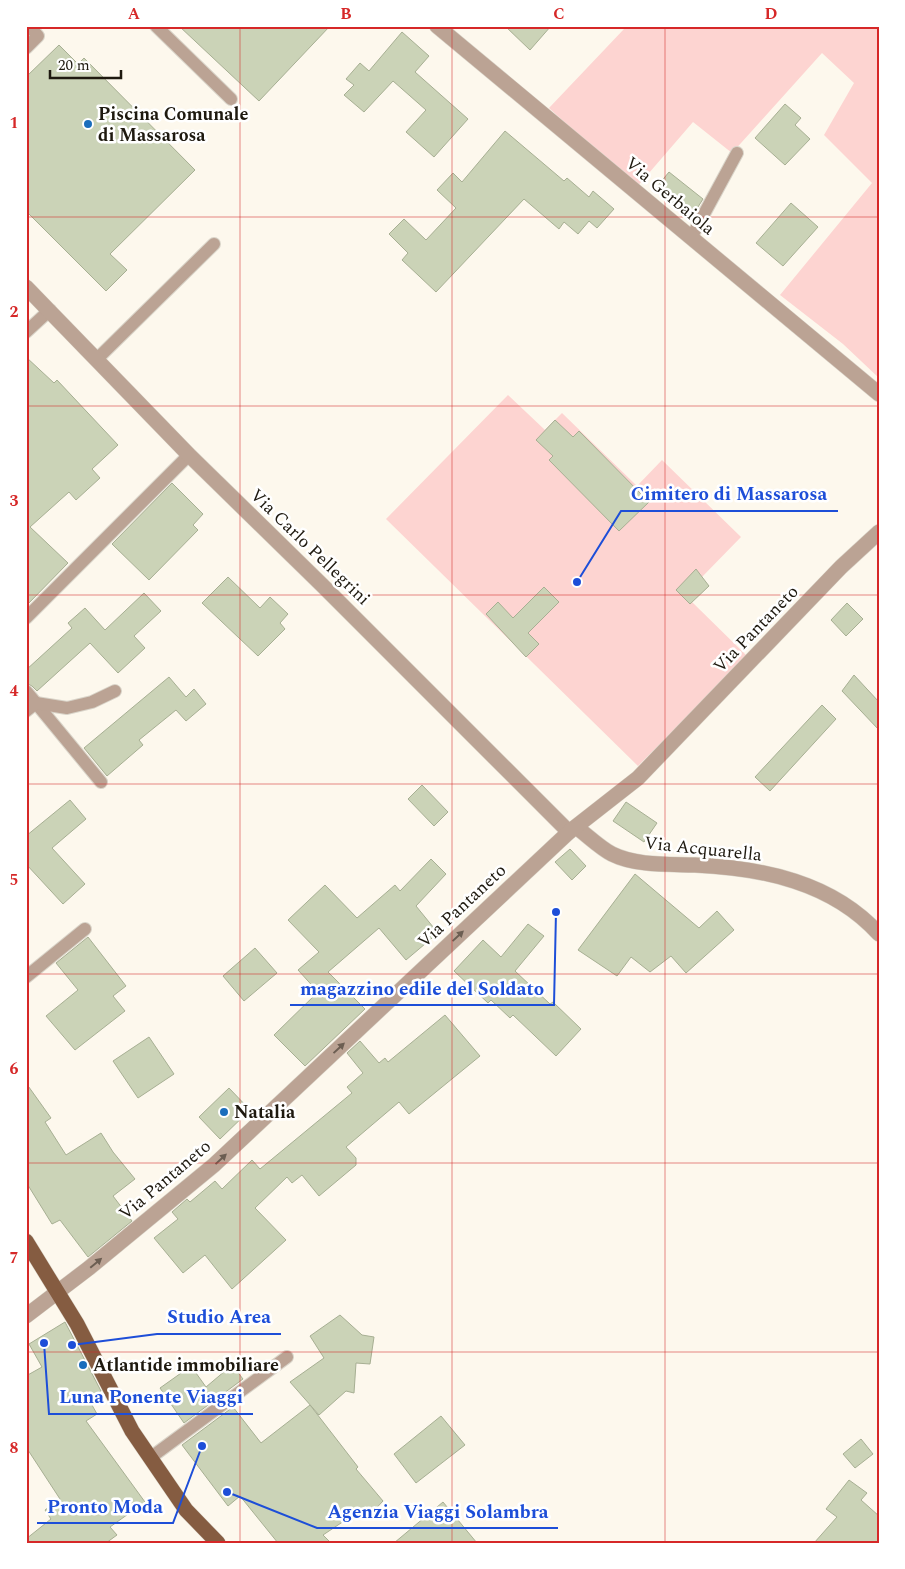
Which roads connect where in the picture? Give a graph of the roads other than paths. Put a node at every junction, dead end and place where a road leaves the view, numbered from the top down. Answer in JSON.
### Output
{"nodes":[{"id":1,"x":29,"y":26,"type":"edge"},
{"id":2,"x":156,"y":26,"type":"edge"},
{"id":3,"x":437,"y":26,"type":"edge"},
{"id":4,"x":26,"y":48,"type":"edge"},
{"id":5,"x":231,"y":98,"type":"dead end"},
{"id":6,"x":738,"y":153,"type":"dead end"},
{"id":7,"x":691,"y":238,"type":"junction"},
{"id":8,"x":214,"y":244,"type":"dead end"},
{"id":9,"x":26,"y":287,"type":"edge"},
{"id":10,"x":50,"y":310,"type":"junction"},
{"id":11,"x":26,"y":332,"type":"edge"},
{"id":12,"x":97,"y":359,"type":"junction"},
{"id":13,"x":879,"y":394,"type":"edge"},
{"id":14,"x":189,"y":455,"type":"junction"},
{"id":15,"x":879,"y":532,"type":"edge"},
{"id":16,"x":26,"y":618,"type":"edge"},
{"id":17,"x":26,"y":691,"type":"edge"},
{"id":18,"x":115,"y":691,"type":"dead end"},
{"id":19,"x":31,"y":707,"type":"edge"},
{"id":20,"x":101,"y":782,"type":"dead end"},
{"id":21,"x":573,"y":829,"type":"junction"},
{"id":22,"x":85,"y":929,"type":"dead end"},
{"id":23,"x":879,"y":934,"type":"edge"},
{"id":24,"x":26,"y":977,"type":"edge"},
{"id":25,"x":26,"y":1241,"type":"edge"},
{"id":26,"x":58,"y":1293,"type":"junction"},
{"id":27,"x":26,"y":1316,"type":"edge"},
{"id":28,"x":287,"y":1357,"type":"dead end"},
{"id":29,"x":150,"y":1458,"type":"junction"},
{"id":30,"x":218,"y":1543,"type":"edge"}],
"edges":[{"from":1,"to":4,"type":"lane"},
{"from":2,"to":5,"type":"lane"},
{"from":3,"to":7,"type":"street","name":"Via Gerbaiola"},
{"from":6,"to":7,"type":"lane"},
{"from":7,"to":13,"type":"street","name":"Via Gerbaiola"},
{"from":8,"to":12,"type":"lane"},
{"from":9,"to":10,"type":"street","name":"Via Carlo Pellegrini"},
{"from":10,"to":11,"type":"lane"},
{"from":10,"to":12,"type":"street","name":"Via Carlo Pellegrini"},
{"from":12,"to":14,"type":"street","name":"Via Carlo Pellegrini"},
{"from":14,"to":16,"type":"lane"},
{"from":14,"to":21,"type":"street","name":"Via Carlo Pellegrini"},
{"from":15,"to":21,"type":"street","name":"Via Pantaneto"},
{"from":17,"to":19,"type":"lane"},
{"from":18,"to":19,"type":"lane"},
{"from":19,"to":20,"type":"lane"},
{"from":21,"to":23,"type":"street","name":"Via Acquarella"},
{"from":26,"to":21,"type":"street","name":"Via Pantaneto","one_way":true},
{"from":22,"to":24,"type":"lane"},
{"from":25,"to":26,"type":"main road"},
{"from":26,"to":27,"type":"street","name":"Via Pantaneto"},
{"from":26,"to":29,"type":"main road"},
{"from":28,"to":29,"type":"lane"},
{"from":29,"to":30,"type":"main road"}]}
